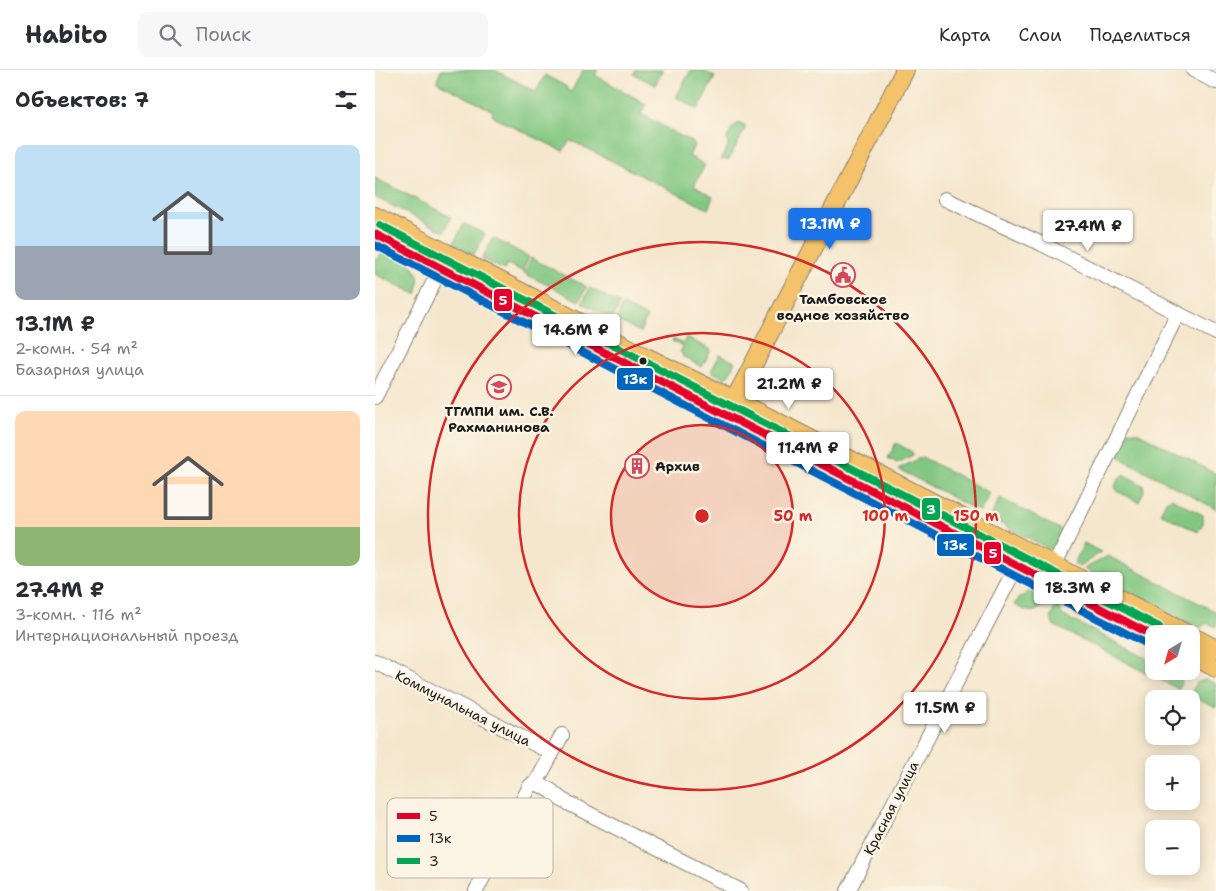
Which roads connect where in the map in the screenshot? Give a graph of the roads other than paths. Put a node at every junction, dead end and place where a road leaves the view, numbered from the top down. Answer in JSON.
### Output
{"nodes":[{"id":1,"x":905,"y":70,"type":"edge"},
{"id":2,"x":1193,"y":70,"type":"edge"},
{"id":3,"x":1216,"y":82,"type":"edge"},
{"id":4,"x":945,"y":200,"type":"dead end"},
{"id":5,"x":375,"y":216,"type":"edge"},
{"id":6,"x":375,"y":234,"type":"edge"},
{"id":7,"x":445,"y":261,"type":"junction"},
{"id":8,"x":1178,"y":313,"type":"junction"},
{"id":9,"x":1216,"y":333,"type":"edge"},
{"id":10,"x":375,"y":397,"type":"edge"},
{"id":11,"x":730,"y":407,"type":"junction"},
{"id":12,"x":1020,"y":557,"type":"junction"},
{"id":13,"x":1054,"y":566,"type":"junction"},
{"id":14,"x":1169,"y":625,"type":"edge"},
{"id":15,"x":1145,"y":631,"type":"edge"},
{"id":16,"x":1200,"y":641,"type":"edge"},
{"id":17,"x":1216,"y":649,"type":"edge"},
{"id":18,"x":1200,"y":660,"type":"edge"},
{"id":19,"x":375,"y":662,"type":"edge"},
{"id":20,"x":1216,"y":668,"type":"edge"},
{"id":21,"x":561,"y":735,"type":"dead end"},
{"id":22,"x":552,"y":753,"type":"junction"},
{"id":23,"x":536,"y":783,"type":"junction"},
{"id":24,"x":524,"y":798,"type":"edge"},
{"id":25,"x":483,"y":878,"type":"edge"},
{"id":26,"x":476,"y":891,"type":"edge"},
{"id":27,"x":741,"y":891,"type":"edge"},
{"id":28,"x":848,"y":891,"type":"edge"}],
"edges":[{"from":1,"to":11,"type":"main road"},
{"from":2,"to":3,"type":"street"},
{"from":4,"to":8,"type":"street"},
{"from":5,"to":7,"type":"main road"},
{"from":6,"to":7,"type":"main road"},
{"from":7,"to":10,"type":"street"},
{"from":7,"to":11,"type":"main road"},
{"from":8,"to":9,"type":"street"},
{"from":8,"to":13,"type":"street"},
{"from":11,"to":12,"type":"main road"},
{"from":12,"to":13,"type":"main road"},
{"from":12,"to":15,"type":"main road"},
{"from":12,"to":28,"type":"street","name":"Красная улица"},
{"from":13,"to":14,"type":"main road"},
{"from":16,"to":17,"type":"main road"},
{"from":18,"to":20,"type":"main road"},
{"from":19,"to":22,"type":"street","name":"Коммунальная улица"},
{"from":21,"to":22,"type":"street"},
{"from":22,"to":23,"type":"street"},
{"from":23,"to":24,"type":"street"},
{"from":23,"to":27,"type":"street"},
{"from":25,"to":26,"type":"street"}]}
